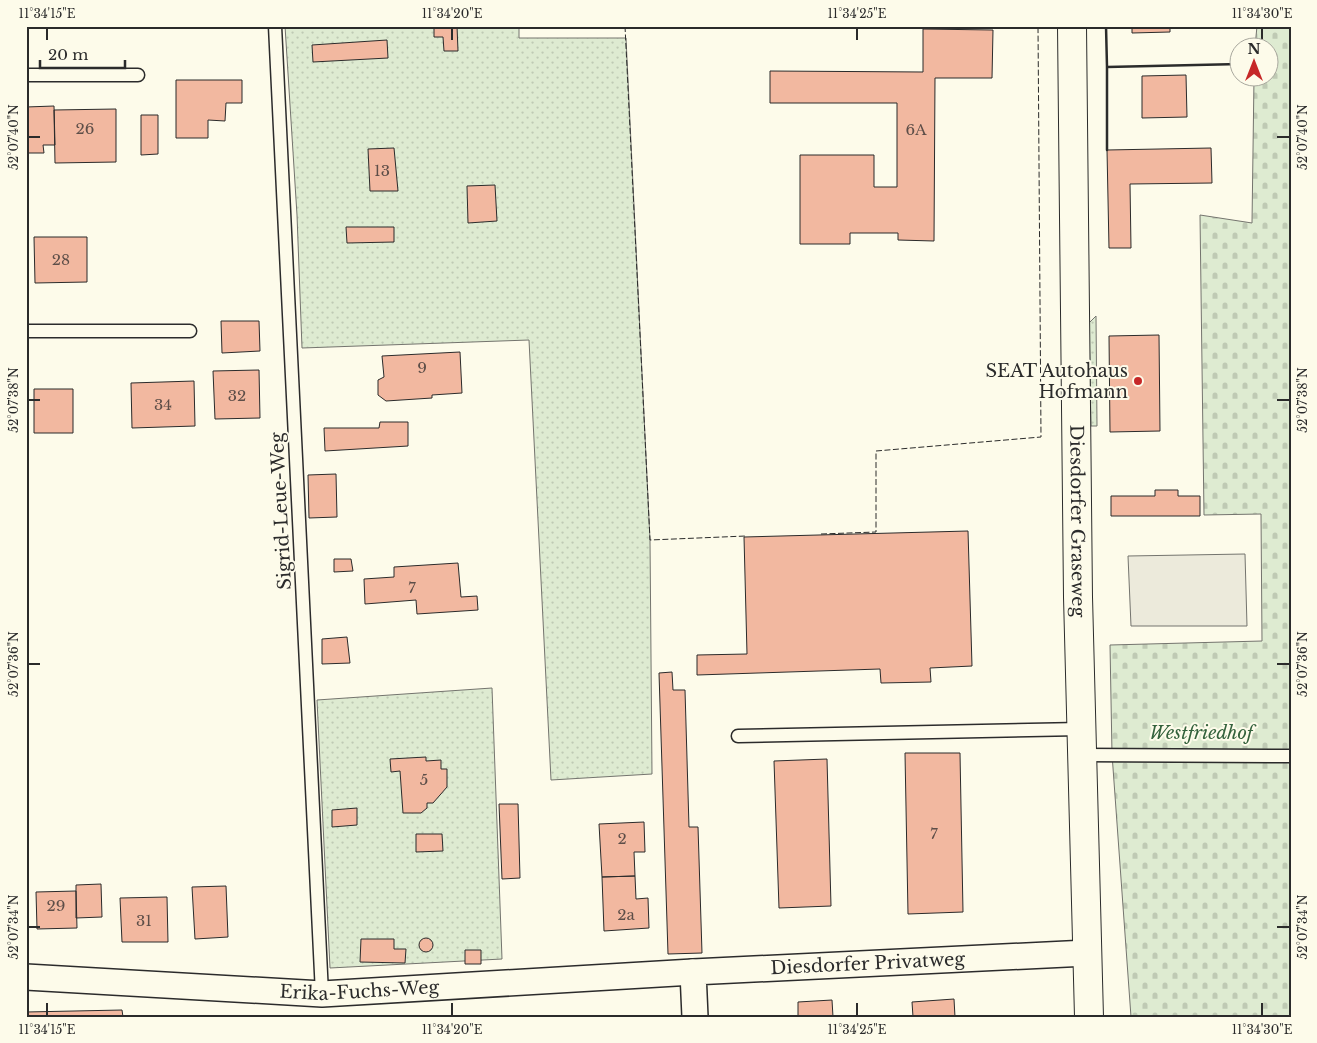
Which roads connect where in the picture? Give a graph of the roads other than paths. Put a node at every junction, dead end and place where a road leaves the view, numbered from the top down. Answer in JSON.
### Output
{"nodes":[{"id":1,"x":275,"y":26,"type":"edge"},
{"id":2,"x":1072,"y":26,"type":"edge"},
{"id":3,"x":26,"y":75,"type":"edge"},
{"id":4,"x":138,"y":75,"type":"dead end"},
{"id":5,"x":26,"y":331,"type":"edge"},
{"id":6,"x":190,"y":331,"type":"dead end"},
{"id":7,"x":738,"y":736,"type":"dead end"},
{"id":8,"x":1081,"y":742,"type":"junction"},
{"id":9,"x":1291,"y":756,"type":"edge"},
{"id":10,"x":1087,"y":953,"type":"junction"},
{"id":11,"x":693,"y":972,"type":"junction"},
{"id":12,"x":26,"y":977,"type":"edge"},
{"id":13,"x":322,"y":994,"type":"junction"},
{"id":14,"x":695,"y":1017,"type":"edge"},
{"id":15,"x":1089,"y":1017,"type":"edge"}],
"edges":[{"from":1,"to":13,"type":"lane","name":"Sigrid-Leue-Weg"},
{"from":2,"to":8,"type":"main road","name":"Diesdorfer Graseweg"},
{"from":3,"to":4,"type":"lane"},
{"from":5,"to":6,"type":"lane"},
{"from":7,"to":8,"type":"lane"},
{"from":8,"to":9,"type":"lane"},
{"from":8,"to":10,"type":"main road","name":"Diesdorfer Graseweg"},
{"from":10,"to":11,"type":"street","name":"Diesdorfer Privatweg"},
{"from":10,"to":15,"type":"main road","name":"Diesdorfer Graseweg"},
{"from":11,"to":13,"type":"street","name":"Erika-Fuchs-Weg"},
{"from":11,"to":14,"type":"street"},
{"from":12,"to":13,"type":"street","name":"Erika-Fuchs-Weg"}]}
